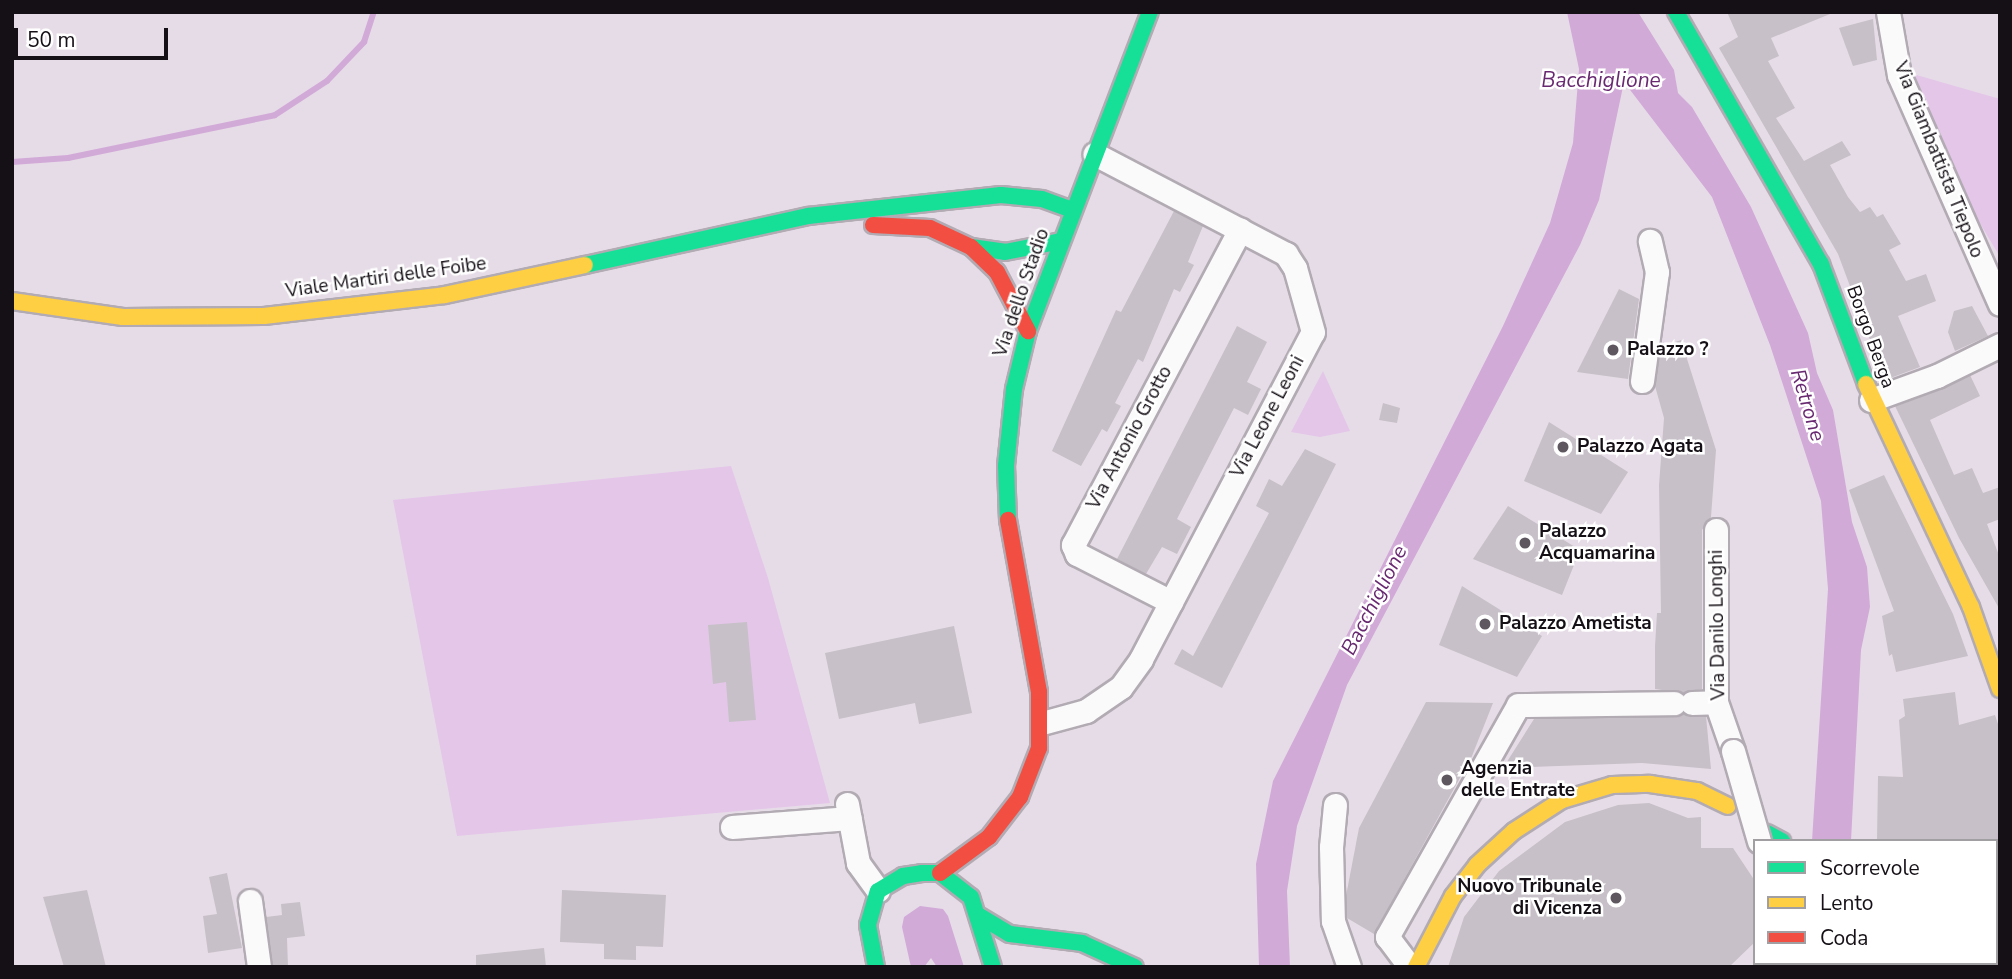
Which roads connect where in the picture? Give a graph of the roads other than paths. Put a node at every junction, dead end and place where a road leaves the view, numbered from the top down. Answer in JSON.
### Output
{"nodes":[{"id":1,"x":1150,"y":12,"type":"edge"},
{"id":2,"x":1676,"y":12,"type":"edge"},
{"id":3,"x":1888,"y":12,"type":"edge"},
{"id":4,"x":1095,"y":154,"type":"junction"},
{"id":5,"x":1073,"y":210,"type":"junction"},
{"id":6,"x":762,"y":228,"type":"junction"},
{"id":7,"x":1240,"y":229,"type":"junction"},
{"id":8,"x":1061,"y":241,"type":"junction"},
{"id":9,"x":1650,"y":241,"type":"dead end"},
{"id":10,"x":971,"y":247,"type":"junction"},
{"id":11,"x":12,"y":301,"type":"edge"},
{"id":12,"x":2000,"y":304,"type":"edge"},
{"id":13,"x":1028,"y":331,"type":"junction"},
{"id":14,"x":2000,"y":345,"type":"edge"},
{"id":15,"x":1642,"y":381,"type":"dead end"},
{"id":16,"x":1871,"y":400,"type":"junction"},
{"id":17,"x":1716,"y":530,"type":"dead end"},
{"id":18,"x":1171,"y":602,"type":"junction"},
{"id":19,"x":2000,"y":689,"type":"edge"},
{"id":20,"x":1716,"y":702,"type":"junction"},
{"id":21,"x":1042,"y":723,"type":"junction"},
{"id":22,"x":1335,"y":805,"type":"dead end"},
{"id":23,"x":1728,"y":806,"type":"dead end"},
{"id":24,"x":732,"y":827,"type":"dead end"},
{"id":25,"x":1770,"y":833,"type":"edge"},
{"id":26,"x":989,"y":837,"type":"junction"},
{"id":27,"x":940,"y":873,"type":"junction"},
{"id":28,"x":878,"y":891,"type":"junction"},
{"id":29,"x":971,"y":897,"type":"junction"},
{"id":30,"x":250,"y":901,"type":"dead end"},
{"id":31,"x":978,"y":915,"type":"junction"},
{"id":32,"x":1039,"y":939,"type":"junction"},
{"id":33,"x":1009,"y":959,"type":"edge"},
{"id":34,"x":258,"y":967,"type":"edge"},
{"id":35,"x":876,"y":967,"type":"edge"},
{"id":36,"x":993,"y":967,"type":"edge"},
{"id":37,"x":1135,"y":967,"type":"edge"},
{"id":38,"x":1349,"y":967,"type":"edge"},
{"id":39,"x":1410,"y":967,"type":"edge"},
{"id":40,"x":1416,"y":967,"type":"edge"}],
"edges":[{"from":1,"to":4,"type":"main road","name":"Via dello Stadio"},
{"from":2,"to":16,"type":"main road","name":"Borgo Berga"},
{"from":3,"to":12,"type":"street","name":"Via Giambattista Tiepolo"},
{"from":4,"to":5,"type":"main road","name":"Via dello Stadio"},
{"from":4,"to":7,"type":"street","name":"Via Leone Leoni"},
{"from":5,"to":6,"type":"main road","name":"Viale Martiri delle Foibe"},
{"from":5,"to":8,"type":"main road","name":"Via dello Stadio"},
{"from":6,"to":10,"type":"main road","name":"Viale Martiri delle Foibe"},
{"from":6,"to":11,"type":"main road","name":"Viale Martiri delle Foibe"},
{"from":7,"to":18,"type":"street","name":"Via Leone Leoni"},
{"from":7,"to":18,"type":"street","name":"Via Antonio Grotto"},
{"from":8,"to":10,"type":"main road","name":"Viale Martiri delle Foibe"},
{"from":8,"to":13,"type":"main road","name":"Via dello Stadio"},
{"from":9,"to":15,"type":"street"},
{"from":10,"to":13,"type":"main road","name":"Viale Martiri delle Foibe"},
{"from":13,"to":21,"type":"main road","name":"Via dello Stadio"},
{"from":14,"to":16,"type":"street"},
{"from":16,"to":19,"type":"main road","name":"Borgo Berga"},
{"from":17,"to":20,"type":"street","name":"Via Danilo Longhi"},
{"from":18,"to":21,"type":"street","name":"Via Leone Leoni"},
{"from":20,"to":25,"type":"street","name":"Via Danilo Longhi","bridge":true},
{"from":20,"to":39,"type":"street"},
{"from":21,"to":26,"type":"main road","name":"Via dello Stadio"},
{"from":22,"to":38,"type":"street"},
{"from":23,"to":40,"type":"main road"},
{"from":24,"to":28,"type":"street"},
{"from":26,"to":27,"type":"main road","name":"Via dello Stadio"},
{"from":26,"to":29,"type":"main road","name":"Via dello Stadio"},
{"from":27,"to":28,"type":"main road"},
{"from":27,"to":29,"type":"main road"},
{"from":28,"to":35,"type":"main road"},
{"from":29,"to":31,"type":"main road"},
{"from":30,"to":34,"type":"street"},
{"from":31,"to":32,"type":"main road"},
{"from":31,"to":36,"type":"main road"},
{"from":32,"to":33,"type":"main road"},
{"from":32,"to":37,"type":"main road"}]}
